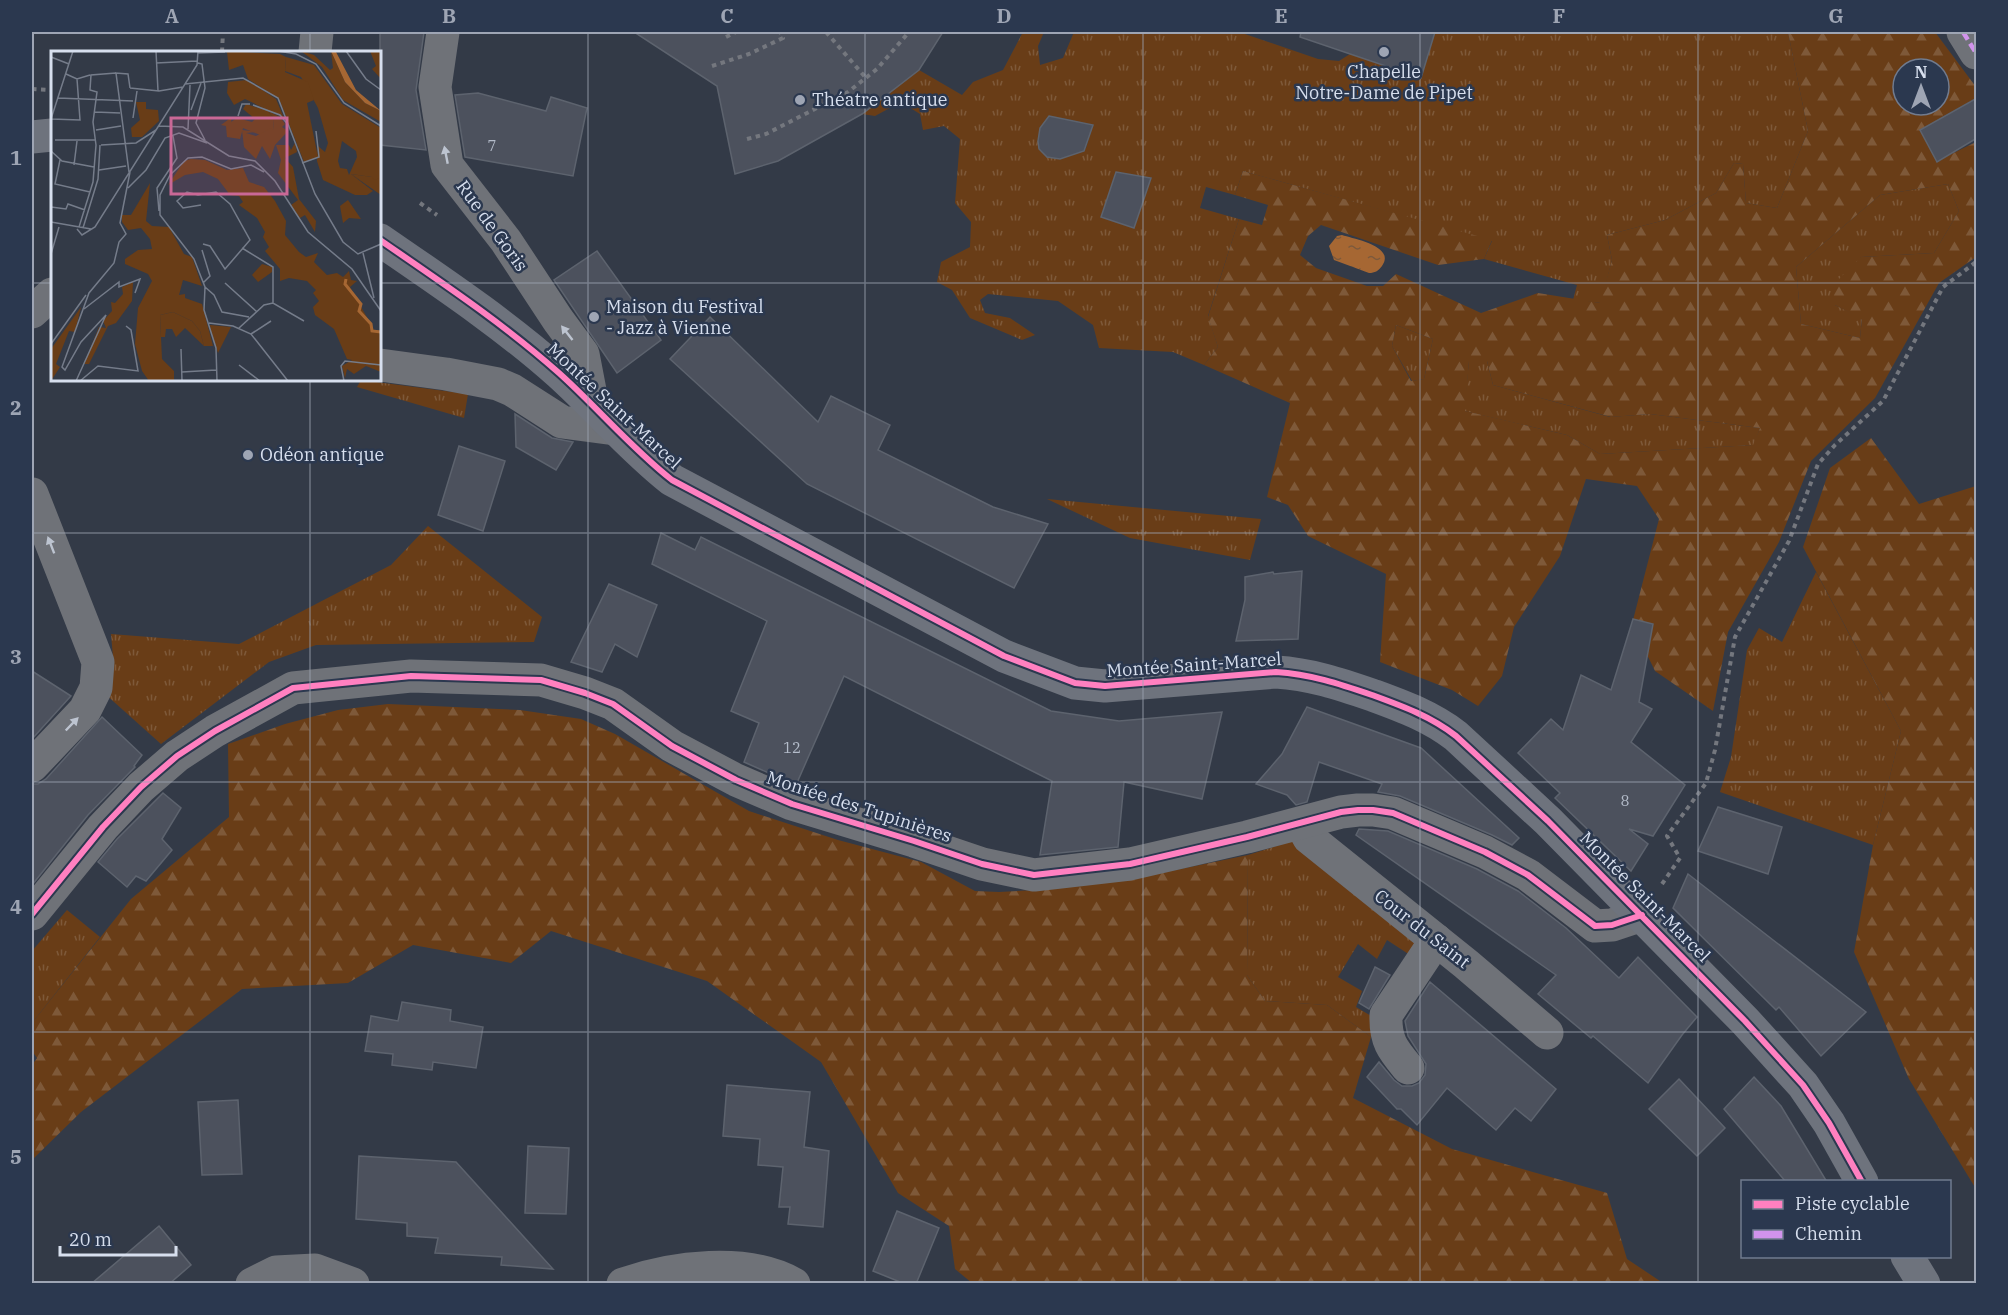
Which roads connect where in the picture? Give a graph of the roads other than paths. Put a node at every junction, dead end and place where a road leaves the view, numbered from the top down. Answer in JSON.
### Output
{"nodes":[{"id":1,"x":317,"y":32,"type":"edge"},
{"id":2,"x":443,"y":32,"type":"edge"},
{"id":3,"x":1962,"y":32,"type":"edge"},
{"id":4,"x":315,"y":51,"type":"edge"},
{"id":5,"x":1977,"y":53,"type":"edge"},
{"id":6,"x":51,"y":135,"type":"edge"},
{"id":7,"x":32,"y":137,"type":"edge"},
{"id":8,"x":381,"y":241,"type":"edge"},
{"id":9,"x":51,"y":295,"type":"edge"},
{"id":10,"x":32,"y":312,"type":"edge"},
{"id":11,"x":381,"y":365,"type":"edge"},
{"id":12,"x":604,"y":417,"type":"junction"},
{"id":13,"x":32,"y":494,"type":"edge"},
{"id":14,"x":32,"y":766,"type":"edge"},
{"id":15,"x":1301,"y":824,"type":"junction"},
{"id":16,"x":32,"y":914,"type":"edge"},
{"id":17,"x":1642,"y":915,"type":"junction"},
{"id":18,"x":1436,"y":940,"type":"junction"},
{"id":19,"x":1547,"y":1033,"type":"dead end"},
{"id":20,"x":1408,"y":1068,"type":"dead end"},
{"id":21,"x":1862,"y":1180,"type":"edge"},
{"id":22,"x":1908,"y":1258,"type":"edge"},
{"id":23,"x":252,"y":1284,"type":"edge"},
{"id":24,"x":353,"y":1284,"type":"edge"},
{"id":25,"x":623,"y":1284,"type":"edge"},
{"id":26,"x":794,"y":1284,"type":"edge"},
{"id":27,"x":1924,"y":1284,"type":"edge"}],
"edges":[{"from":1,"to":4,"type":"street"},
{"from":12,"to":2,"type":"street","name":"Rue de Goris","one_way":true},
{"from":3,"to":5,"type":"street"},
{"from":6,"to":7,"type":"main road"},
{"from":8,"to":12,"type":"main road","name":"Montée Saint-Marcel"},
{"from":9,"to":10,"type":"street"},
{"from":11,"to":12,"type":"street"},
{"from":12,"to":17,"type":"main road","name":"Montée Saint-Marcel"},
{"from":14,"to":13,"type":"street","one_way":true},
{"from":15,"to":16,"type":"street","name":"Montée des Tupinières"},
{"from":15,"to":17,"type":"street","name":"Montée des Tupinières"},
{"from":15,"to":18,"type":"street","name":"Cour du Saint"},
{"from":17,"to":21,"type":"main road","name":"Montée Saint-Marcel"},
{"from":18,"to":19,"type":"street","name":"Cour du Saint"},
{"from":18,"to":20,"type":"street"},
{"from":22,"to":27,"type":"main road"},
{"from":23,"to":24,"type":"street"},
{"from":25,"to":26,"type":"street"}]}
